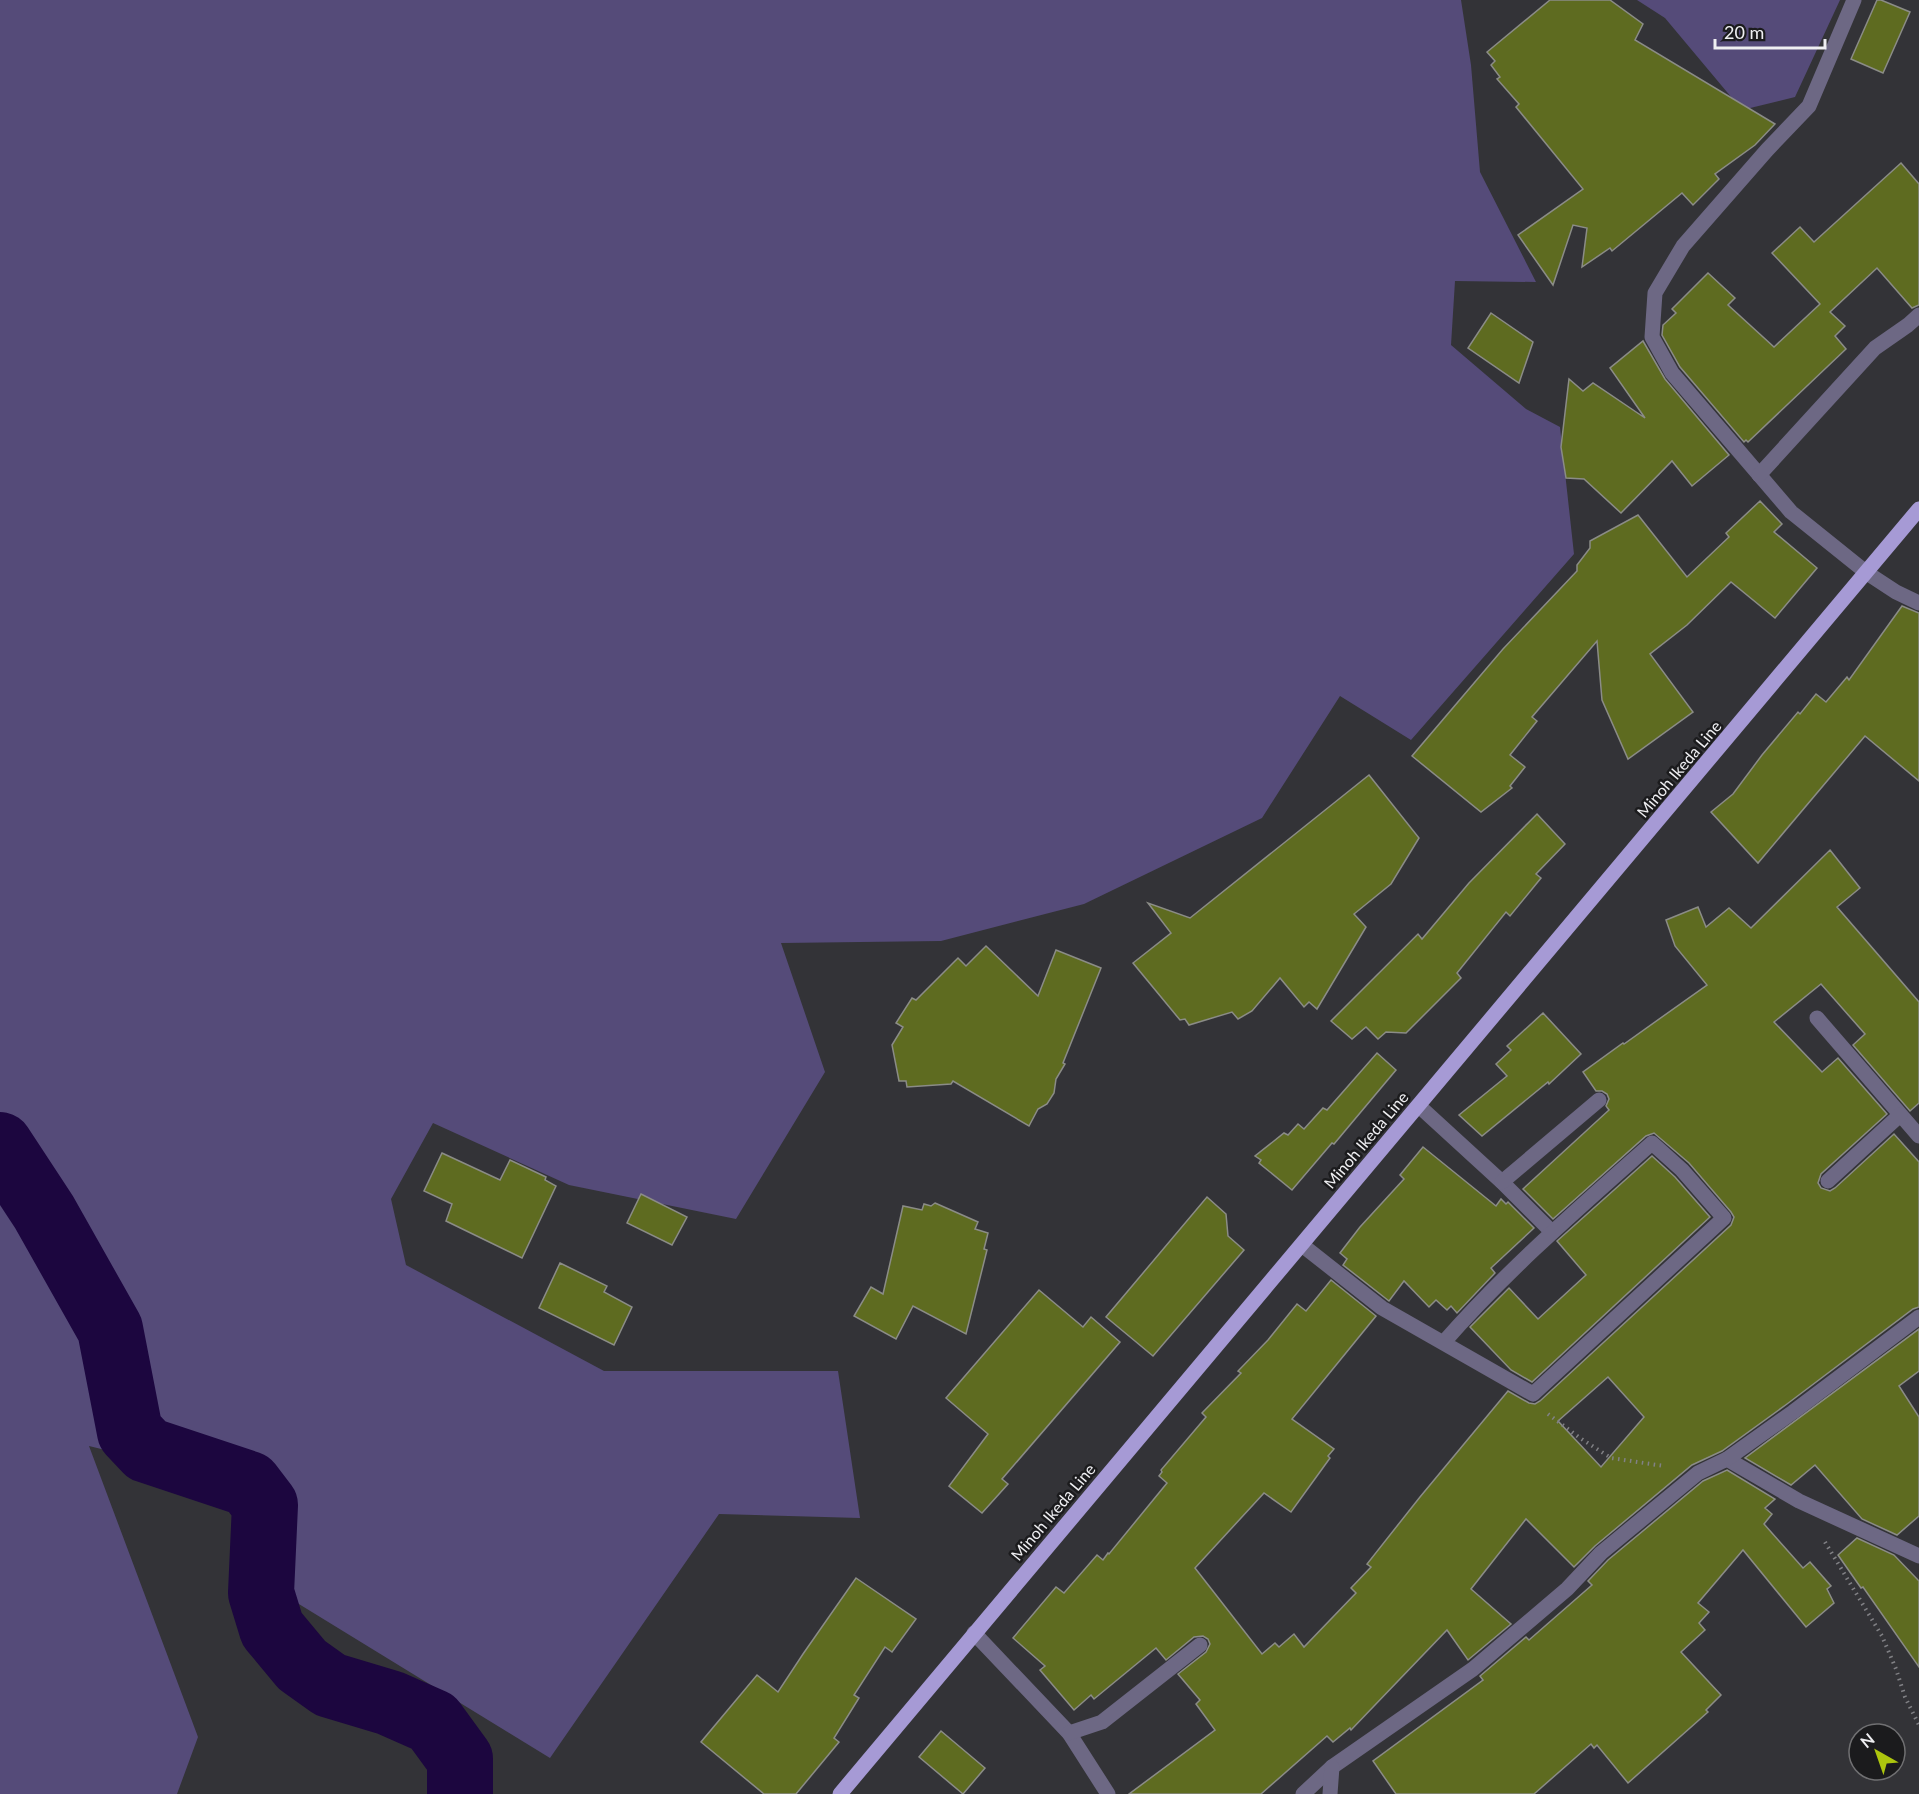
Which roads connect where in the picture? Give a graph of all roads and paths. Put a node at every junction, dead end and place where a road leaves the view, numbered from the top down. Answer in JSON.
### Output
{"nodes":[{"id":1,"x":1854,"y":0,"type":"edge"},
{"id":2,"x":1919,"y":315,"type":"edge"},
{"id":3,"x":1760,"y":475,"type":"junction"},
{"id":4,"x":1919,"y":509,"type":"edge"},
{"id":5,"x":1867,"y":573,"type":"junction"},
{"id":6,"x":1919,"y":603,"type":"edge"},
{"id":7,"x":1817,"y":1018,"type":"dead end"},
{"id":8,"x":1599,"y":1100,"type":"dead end"},
{"id":9,"x":1419,"y":1106,"type":"junction"},
{"id":10,"x":1900,"y":1115,"type":"junction"},
{"id":11,"x":1919,"y":1136,"type":"edge"},
{"id":12,"x":1828,"y":1181,"type":"dead end"},
{"id":13,"x":1502,"y":1182,"type":"junction"},
{"id":14,"x":1552,"y":1232,"type":"junction"},
{"id":15,"x":1302,"y":1245,"type":"junction"},
{"id":16,"x":1919,"y":1317,"type":"edge"},
{"id":17,"x":1444,"y":1342,"type":"junction"},
{"id":18,"x":1533,"y":1394,"type":"junction"},
{"id":19,"x":1726,"y":1459,"type":"junction"},
{"id":20,"x":1698,"y":1473,"type":"junction"},
{"id":21,"x":1799,"y":1501,"type":"junction"},
{"id":22,"x":1919,"y":1556,"type":"edge"},
{"id":23,"x":974,"y":1633,"type":"junction"},
{"id":24,"x":1200,"y":1645,"type":"dead end"},
{"id":25,"x":1919,"y":1725,"type":"edge"},
{"id":26,"x":1069,"y":1733,"type":"junction"},
{"id":27,"x":1332,"y":1767,"type":"junction"},
{"id":28,"x":840,"y":1794,"type":"edge"},
{"id":29,"x":1108,"y":1794,"type":"edge"},
{"id":30,"x":1303,"y":1794,"type":"edge"},
{"id":31,"x":1330,"y":1794,"type":"edge"}],
"edges":[{"from":1,"to":3,"type":"street"},
{"from":2,"to":3,"type":"street"},
{"from":3,"to":5,"type":"street"},
{"from":4,"to":5,"type":"main road","name":"Minoh Ikeda Line"},
{"from":5,"to":6,"type":"street"},
{"from":5,"to":9,"type":"main road","name":"Minoh Ikeda Line"},
{"from":7,"to":10,"type":"street"},
{"from":8,"to":13,"type":"street"},
{"from":9,"to":13,"type":"street"},
{"from":9,"to":15,"type":"main road","name":"Minoh Ikeda Line"},
{"from":10,"to":11,"type":"street"},
{"from":10,"to":12,"type":"street"},
{"from":13,"to":14,"type":"street"},
{"from":14,"to":17,"type":"street"},
{"from":14,"to":18,"type":"street"},
{"from":15,"to":17,"type":"street"},
{"from":15,"to":23,"type":"main road","name":"Minoh Ikeda Line"},
{"from":16,"to":19,"type":"street"},
{"from":17,"to":18,"type":"street"},
{"from":18,"to":20,"type":"path"},
{"from":19,"to":20,"type":"street"},
{"from":19,"to":21,"type":"street"},
{"from":20,"to":27,"type":"street"},
{"from":21,"to":22,"type":"street"},
{"from":21,"to":25,"type":"path"},
{"from":23,"to":26,"type":"street"},
{"from":23,"to":28,"type":"main road","name":"Minoh Ikeda Line"},
{"from":24,"to":26,"type":"street"},
{"from":26,"to":29,"type":"street"},
{"from":27,"to":30,"type":"street"},
{"from":27,"to":31,"type":"street"}]}
